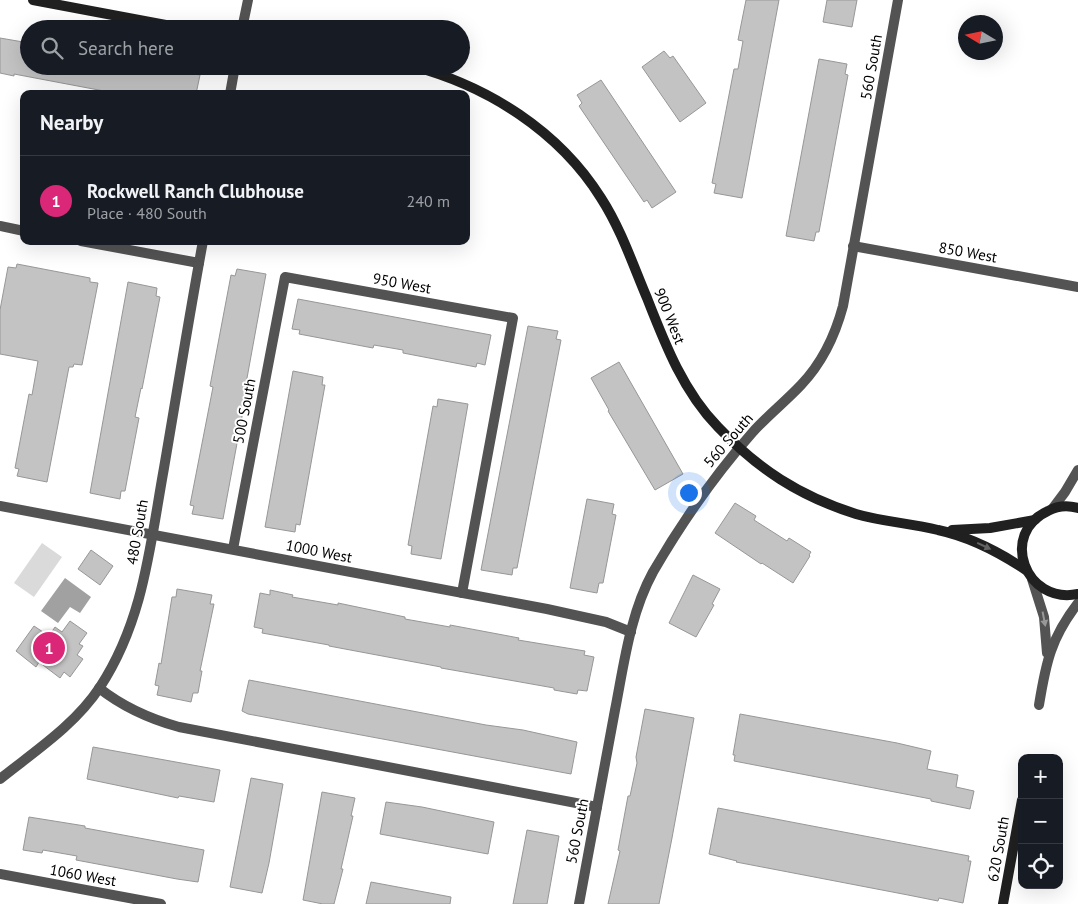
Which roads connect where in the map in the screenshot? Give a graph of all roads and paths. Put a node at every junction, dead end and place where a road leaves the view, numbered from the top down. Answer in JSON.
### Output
{"nodes":[{"id":1,"x":33,"y":0,"type":"edge"},
{"id":2,"x":248,"y":0,"type":"edge"},
{"id":3,"x":898,"y":0,"type":"edge"},
{"id":4,"x":139,"y":20,"type":"edge"},
{"id":5,"x":244,"y":20,"type":"edge"},
{"id":6,"x":233,"y":75,"type":"edge"},
{"id":7,"x":439,"y":75,"type":"edge"},
{"id":8,"x":231,"y":90,"type":"edge"},
{"id":9,"x":0,"y":226,"type":"edge"},
{"id":10,"x":20,"y":230,"type":"edge"},
{"id":11,"x":102,"y":245,"type":"edge"},
{"id":12,"x":202,"y":245,"type":"edge"},
{"id":13,"x":854,"y":246,"type":"junction"},
{"id":14,"x":199,"y":263,"type":"junction"},
{"id":15,"x":285,"y":277,"type":"joint"},
{"id":16,"x":1078,"y":287,"type":"edge"},
{"id":17,"x":739,"y":448,"type":"junction"},
{"id":18,"x":1078,"y":470,"type":"edge"},
{"id":19,"x":0,"y":506,"type":"edge"},
{"id":20,"x":1053,"y":508,"type":"junction"},
{"id":21,"x":1078,"y":508,"type":"edge"},
{"id":22,"x":1035,"y":520,"type":"junction"},
{"id":23,"x":939,"y":530,"type":"junction"},
{"id":24,"x":152,"y":534,"type":"junction"},
{"id":25,"x":233,"y":549,"type":"junction"},
{"id":26,"x":1029,"y":575,"type":"junction"},
{"id":27,"x":462,"y":593,"type":"junction"},
{"id":28,"x":1078,"y":594,"type":"edge"},
{"id":29,"x":1078,"y":602,"type":"edge"},
{"id":30,"x":631,"y":632,"type":"junction"},
{"id":31,"x":1047,"y":659,"type":"junction"},
{"id":32,"x":99,"y":688,"type":"junction"},
{"id":33,"x":1039,"y":705,"type":"dead end"},
{"id":34,"x":0,"y":778,"type":"edge"},
{"id":35,"x":597,"y":807,"type":"junction"},
{"id":36,"x":1018,"y":822,"type":"edge"},
{"id":37,"x":0,"y":874,"type":"edge"},
{"id":38,"x":161,"y":904,"type":"edge"},
{"id":39,"x":579,"y":904,"type":"edge"},
{"id":40,"x":1003,"y":904,"type":"edge"}],
"edges":[{"from":1,"to":4,"type":"street"},
{"from":2,"to":5,"type":"street"},
{"from":3,"to":13,"type":"street","name":"560 South"},
{"from":6,"to":8,"type":"street"},
{"from":7,"to":17,"type":"street","name":"900 West"},
{"from":9,"to":10,"type":"street"},
{"from":11,"to":14,"type":"street"},
{"from":12,"to":14,"type":"street","name":"480 South"},
{"from":13,"to":16,"type":"street","name":"850 West"},
{"from":13,"to":17,"type":"street","name":"560 South"},
{"from":14,"to":24,"type":"street","name":"480 South"},
{"from":15,"to":25,"type":"street","name":"500 South"},
{"from":15,"to":27,"type":"street","name":"950 West"},
{"from":17,"to":23,"type":"street","name":"900 West"},
{"from":17,"to":30,"type":"street","name":"560 South"},
{"from":18,"to":20,"type":"street"},
{"from":19,"to":24,"type":"street","name":"1000 West"},
{"from":20,"to":21,"type":"street"},
{"from":20,"to":22,"type":"street"},
{"from":22,"to":23,"type":"street","name":"900 West"},
{"from":22,"to":26,"type":"street"},
{"from":23,"to":26,"type":"street","name":"900 West","one_way":true},
{"from":24,"to":25,"type":"street","name":"1000 West"},
{"from":24,"to":32,"type":"street","name":"480 South"},
{"from":25,"to":27,"type":"street","name":"1000 West"},
{"from":26,"to":28,"type":"street","name":"900 West"},
{"from":26,"to":31,"type":"street","one_way":true},
{"from":27,"to":30,"type":"street","name":"1000 West"},
{"from":29,"to":31,"type":"street"},
{"from":30,"to":35,"type":"street","name":"560 South"},
{"from":31,"to":33,"type":"street"},
{"from":32,"to":34,"type":"street","name":"480 South"},
{"from":32,"to":35,"type":"street"},
{"from":35,"to":39,"type":"street","name":"560 South"},
{"from":36,"to":40,"type":"street","name":"620 South"},
{"from":37,"to":38,"type":"street","name":"1060 West"}]}
